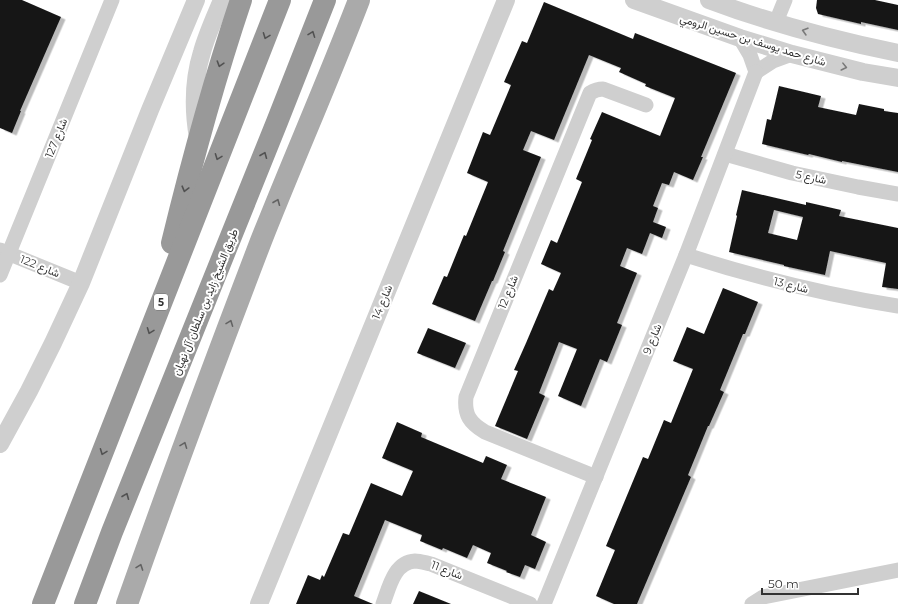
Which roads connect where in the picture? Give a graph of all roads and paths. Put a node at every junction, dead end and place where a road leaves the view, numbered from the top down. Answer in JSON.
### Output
{"nodes":[{"id":1,"x":112,"y":0,"type":"edge"},
{"id":2,"x":196,"y":0,"type":"edge"},
{"id":3,"x":222,"y":0,"type":"edge"},
{"id":4,"x":241,"y":0,"type":"edge"},
{"id":5,"x":280,"y":0,"type":"edge"},
{"id":6,"x":325,"y":0,"type":"edge"},
{"id":7,"x":359,"y":0,"type":"edge"},
{"id":8,"x":368,"y":0,"type":"edge"},
{"id":9,"x":506,"y":0,"type":"edge"},
{"id":10,"x":634,"y":0,"type":"edge"},
{"id":11,"x":709,"y":0,"type":"edge"},
{"id":12,"x":785,"y":0,"type":"edge"},
{"id":13,"x":776,"y":22,"type":"junction"},
{"id":14,"x":740,"y":38,"type":"junction"},
{"id":15,"x":340,"y":49,"type":"junction"},
{"id":16,"x":898,"y":53,"type":"edge"},
{"id":17,"x":792,"y":54,"type":"junction"},
{"id":18,"x":756,"y":72,"type":"junction"},
{"id":19,"x":898,"y":78,"type":"edge"},
{"id":20,"x":646,"y":105,"type":"dead end"},
{"id":21,"x":198,"y":140,"type":"junction"},
{"id":22,"x":725,"y":154,"type":"junction"},
{"id":23,"x":898,"y":194,"type":"edge"},
{"id":24,"x":4,"y":252,"type":"edge"},
{"id":25,"x":686,"y":255,"type":"junction"},
{"id":26,"x":0,"y":275,"type":"edge"},
{"id":27,"x":81,"y":282,"type":"junction"},
{"id":28,"x":898,"y":306,"type":"edge"},
{"id":29,"x":158,"y":309,"type":"junction"},
{"id":30,"x":0,"y":444,"type":"edge"},
{"id":31,"x":596,"y":477,"type":"junction"},
{"id":32,"x":112,"y":532,"type":"junction"},
{"id":33,"x":898,"y":570,"type":"edge"},
{"id":34,"x":43,"y":604,"type":"edge"},
{"id":35,"x":85,"y":604,"type":"edge"},
{"id":36,"x":95,"y":604,"type":"edge"},
{"id":37,"x":127,"y":604,"type":"edge"},
{"id":38,"x":259,"y":604,"type":"edge"},
{"id":39,"x":383,"y":604,"type":"edge"},
{"id":40,"x":530,"y":604,"type":"edge"},
{"id":41,"x":544,"y":604,"type":"edge"},
{"id":42,"x":752,"y":604,"type":"edge"}],
"edges":[{"from":1,"to":24,"type":"street","name":"شارع 127"},
{"from":2,"to":27,"type":"street"},
{"from":3,"to":21,"type":"street"},
{"from":4,"to":21,"type":"highway","number":"5","one_way":true},
{"from":5,"to":29,"type":"highway","number":"5","one_way":true},
{"from":32,"to":6,"type":"highway","name":"طريق الشيخ زايد بن سلطان آل نهيان","one_way":true},
{"from":7,"to":15,"type":"main road"},
{"from":8,"to":15,"type":"street"},
{"from":9,"to":38,"type":"street","name":"شارع 14"},
{"from":10,"to":14,"type":"street","name":"شارع حمد يوسف بن حسين الرومي"},
{"from":11,"to":13,"type":"street"},
{"from":12,"to":13,"type":"street"},
{"from":16,"to":13,"type":"street","one_way":true},
{"from":14,"to":17,"type":"street","name":"شارع حمد يوسف بن حسين الرومي"},
{"from":14,"to":18,"type":"street"},
{"from":37,"to":15,"type":"main road","one_way":true},
{"from":17,"to":18,"type":"street"},
{"from":17,"to":19,"type":"street","name":"شارع حمد يوسف بن حسين الرومي","one_way":true},
{"from":18,"to":22,"type":"street","name":"شارع 9"},
{"from":20,"to":31,"type":"street","name":"شارع 12"},
{"from":21,"to":29,"type":"highway","number":"5","one_way":true},
{"from":22,"to":23,"type":"street","name":"شارع 5"},
{"from":22,"to":25,"type":"street","name":"شارع 9"},
{"from":24,"to":26,"type":"street","name":"شارع 127"},
{"from":24,"to":27,"type":"street","name":"شارع 122"},
{"from":25,"to":28,"type":"street","name":"شارع 13"},
{"from":25,"to":31,"type":"street","name":"شارع 9"},
{"from":27,"to":30,"type":"street"},
{"from":29,"to":34,"type":"highway","number":"5","one_way":true},
{"from":31,"to":41,"type":"street","name":"شارع 9"},
{"from":32,"to":35,"type":"highway","name":"طريق الشيخ زايد بن سلطان آل نهيان"},
{"from":32,"to":36,"type":"highway"},
{"from":33,"to":42,"type":"street"},
{"from":39,"to":40,"type":"street","name":"شارع 11"}]}
